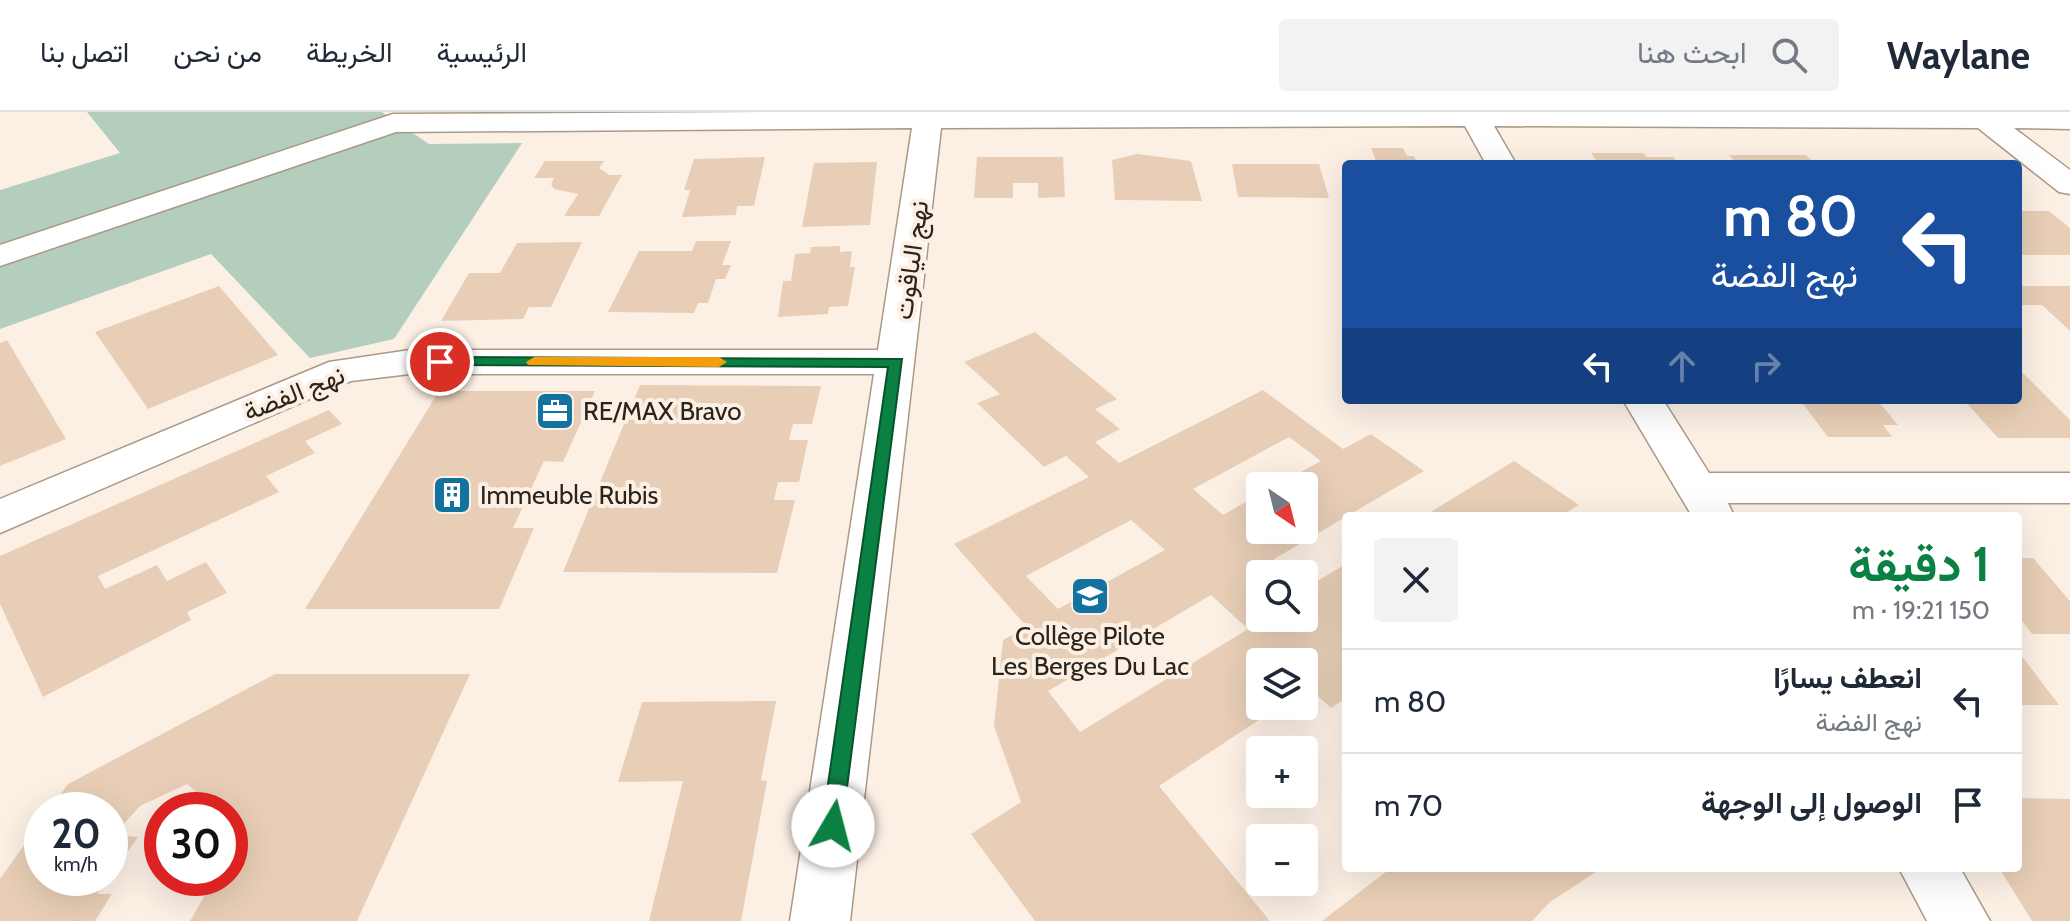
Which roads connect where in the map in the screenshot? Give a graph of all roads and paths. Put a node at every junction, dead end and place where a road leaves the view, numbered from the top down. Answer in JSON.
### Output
{"nodes":[{"id":1,"x":1319,"y":114,"type":"edge"},
{"id":2,"x":608,"y":117,"type":"edge"},
{"id":3,"x":398,"y":118,"type":"edge"},
{"id":4,"x":1475,"y":119,"type":"junction"},
{"id":5,"x":1985,"y":120,"type":"junction"},
{"id":6,"x":2070,"y":120,"type":"edge"},
{"id":7,"x":927,"y":122,"type":"junction"},
{"id":8,"x":1499,"y":160,"type":"edge"},
{"id":9,"x":2070,"y":185,"type":"edge"},
{"id":10,"x":0,"y":256,"type":"edge"},
{"id":11,"x":897,"y":362,"type":"junction"},
{"id":12,"x":1645,"y":404,"type":"edge"},
{"id":13,"x":2070,"y":488,"type":"edge"},
{"id":14,"x":1705,"y":502,"type":"edge"},
{"id":15,"x":0,"y":517,"type":"edge"},
{"id":16,"x":1930,"y":872,"type":"edge"},
{"id":17,"x":820,"y":921,"type":"edge"},
{"id":18,"x":1960,"y":921,"type":"edge"}],
"edges":[{"from":1,"to":4,"type":"street"},
{"from":1,"to":7,"type":"street"},
{"from":2,"to":3,"type":"street"},
{"from":2,"to":7,"type":"street"},
{"from":3,"to":10,"type":"street"},
{"from":4,"to":5,"type":"street"},
{"from":4,"to":8,"type":"street"},
{"from":5,"to":6,"type":"street"},
{"from":5,"to":9,"type":"street"},
{"from":7,"to":11,"type":"street","name":"نهج الياقوت"},
{"from":11,"to":15,"type":"street","name":"نهج الفضة"},
{"from":11,"to":17,"type":"street","name":"نهج الياقوت"},
{"from":12,"to":14,"type":"street"},
{"from":13,"to":14,"type":"street"},
{"from":16,"to":18,"type":"street"}]}
